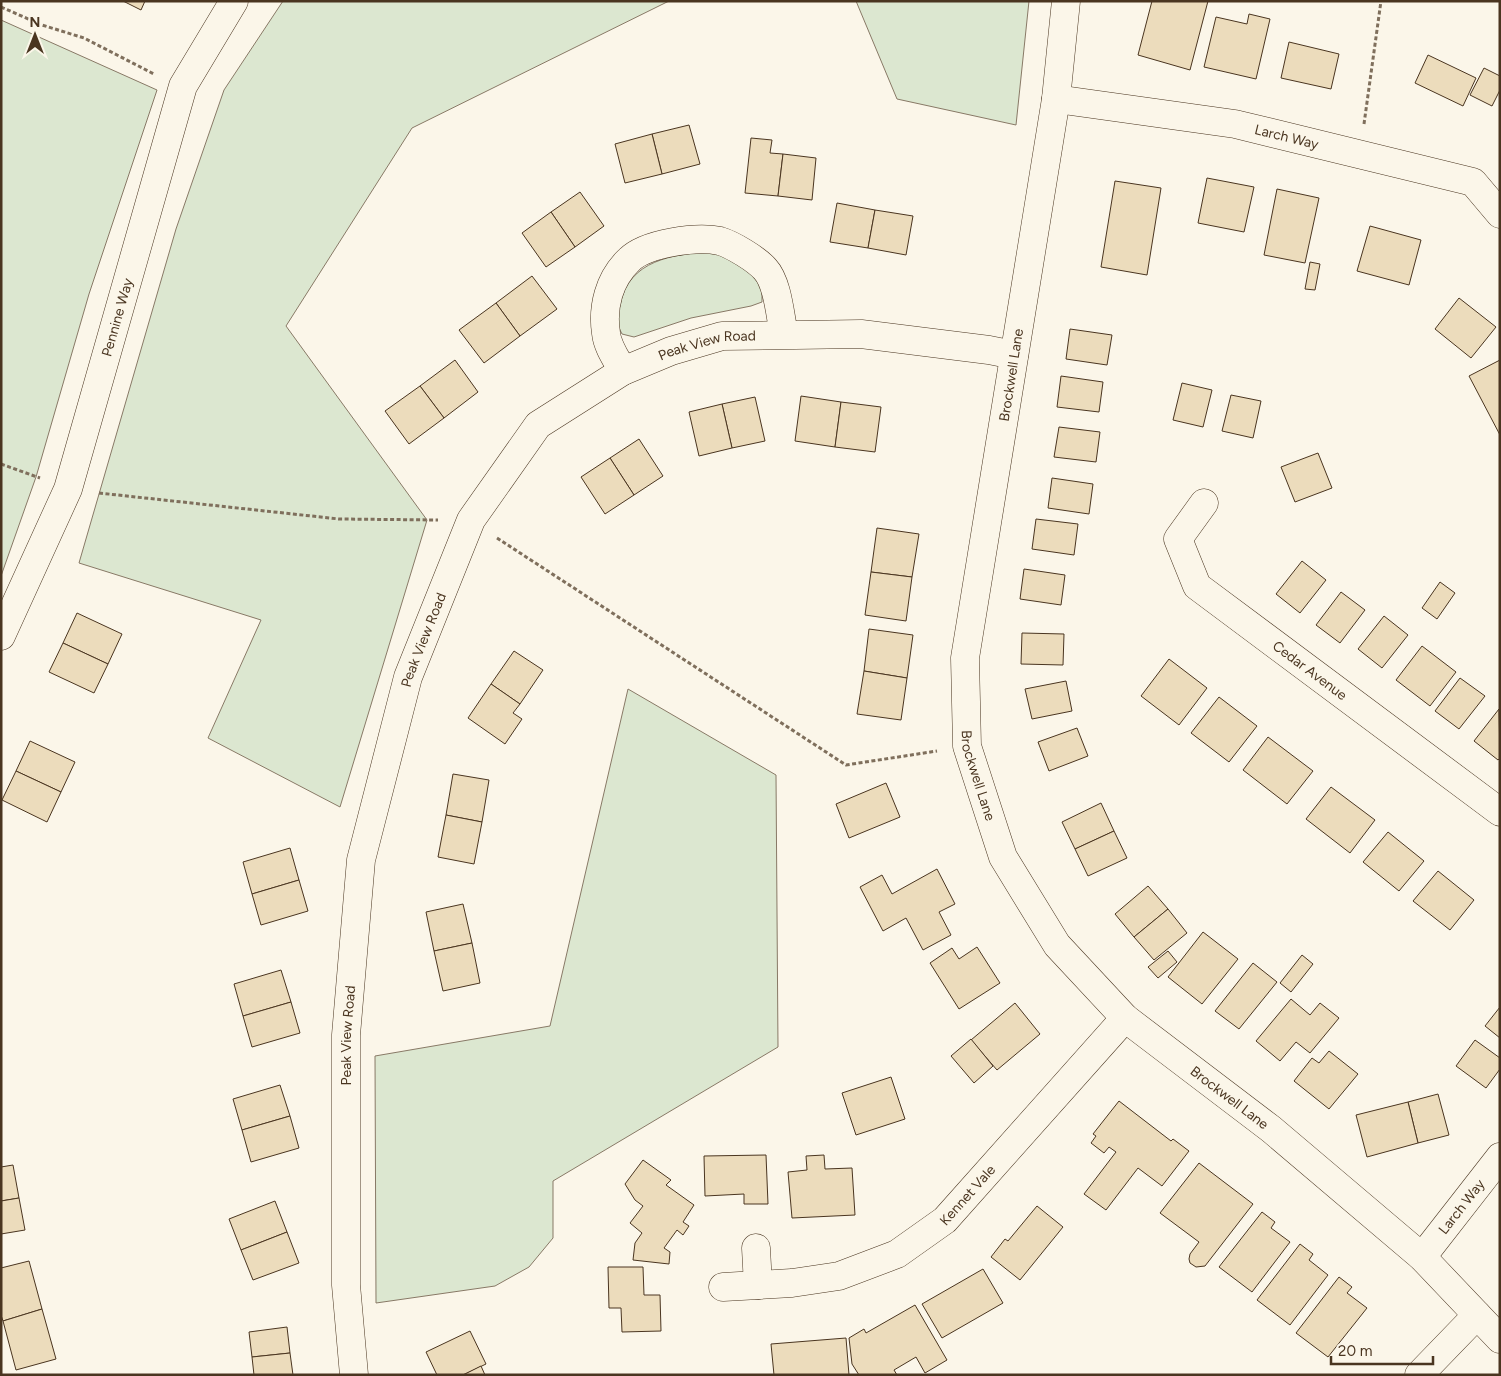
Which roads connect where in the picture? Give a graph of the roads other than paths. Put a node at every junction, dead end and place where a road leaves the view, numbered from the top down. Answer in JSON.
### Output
{"nodes":[{"id":1,"x":234,"y":1,"type":"edge"},
{"id":2,"x":1066,"y":1,"type":"edge"},
{"id":3,"x":1056,"y":99,"type":"junction"},
{"id":4,"x":1500,"y":214,"type":"edge"},
{"id":5,"x":784,"y":334,"type":"junction"},
{"id":6,"x":1014,"y":355,"type":"junction"},
{"id":7,"x":623,"y":371,"type":"junction"},
{"id":8,"x":1204,"y":503,"type":"dead end"},
{"id":9,"x":1,"y":636,"type":"edge"},
{"id":10,"x":1500,"y":812,"type":"edge"},
{"id":11,"x":1125,"y":1018,"type":"junction"},
{"id":12,"x":1500,"y":1156,"type":"edge"},
{"id":13,"x":756,"y":1248,"type":"dead end"},
{"id":14,"x":1422,"y":1257,"type":"junction"},
{"id":15,"x":758,"y":1285,"type":"junction"},
{"id":16,"x":723,"y":1287,"type":"dead end"},
{"id":17,"x":1477,"y":1314,"type":"junction"},
{"id":18,"x":1500,"y":1339,"type":"edge"},
{"id":19,"x":354,"y":1375,"type":"edge"},
{"id":20,"x":1419,"y":1375,"type":"edge"}],
"edges":[{"from":1,"to":9,"type":"street","name":"Pennine Way"},
{"from":2,"to":3,"type":"street","name":"Brockwell Lane"},
{"from":3,"to":4,"type":"street","name":"Larch Way"},
{"from":3,"to":6,"type":"street","name":"Brockwell Lane"},
{"from":5,"to":6,"type":"street","name":"Peak View Road"},
{"from":5,"to":7,"type":"street","name":"Peak View Road"},
{"from":5,"to":7,"type":"street"},
{"from":6,"to":11,"type":"street","name":"Brockwell Lane"},
{"from":7,"to":19,"type":"street","name":"Peak View Road"},
{"from":8,"to":10,"type":"street","name":"Cedar Avenue"},
{"from":11,"to":14,"type":"street","name":"Brockwell Lane"},
{"from":11,"to":15,"type":"street","name":"Kennet Vale"},
{"from":12,"to":14,"type":"street","name":"Larch Way"},
{"from":13,"to":15,"type":"street"},
{"from":14,"to":17,"type":"street","name":"Brockwell Lane"},
{"from":15,"to":16,"type":"street","name":"Kennet Vale"},
{"from":17,"to":18,"type":"street","name":"Brockwell Lane"},
{"from":17,"to":20,"type":"street"}]}
